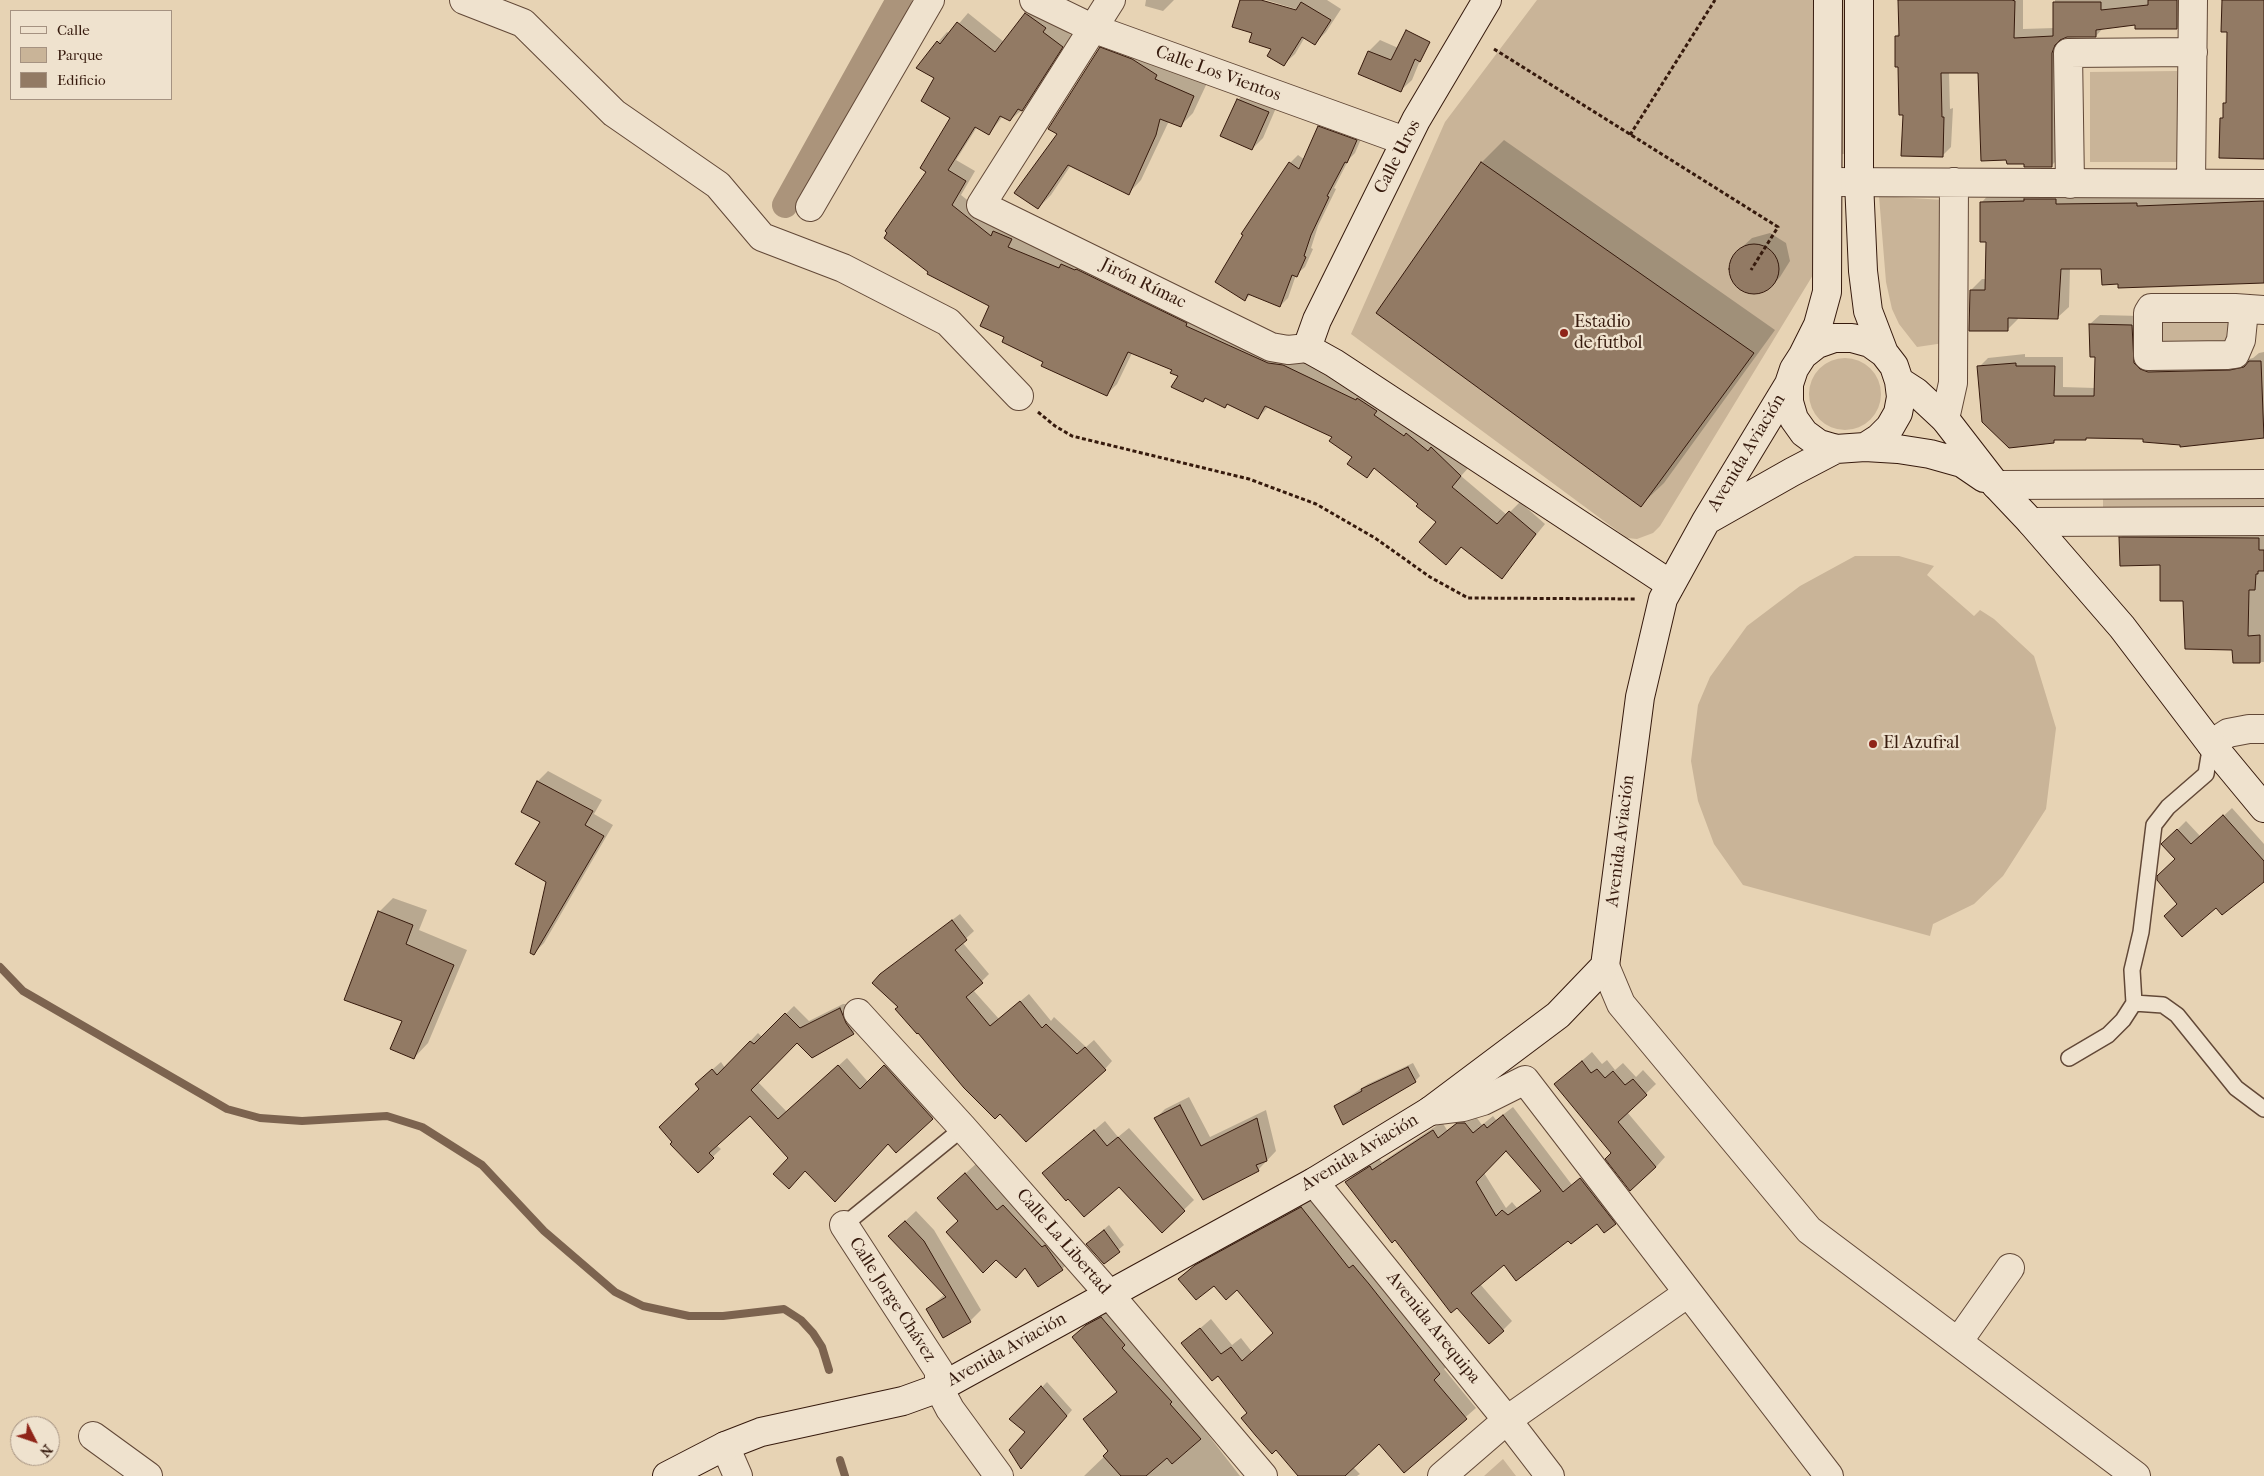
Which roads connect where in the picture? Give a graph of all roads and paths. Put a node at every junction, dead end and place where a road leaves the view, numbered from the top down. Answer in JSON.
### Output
{"nodes":[{"id":1,"x":464,"y":0,"type":"edge"},
{"id":2,"x":930,"y":0,"type":"edge"},
{"id":3,"x":1034,"y":0,"type":"edge"},
{"id":4,"x":1111,"y":0,"type":"edge"},
{"id":5,"x":1487,"y":0,"type":"edge"},
{"id":6,"x":1715,"y":0,"type":"edge"},
{"id":7,"x":1828,"y":0,"type":"edge"},
{"id":8,"x":1859,"y":0,"type":"edge"},
{"id":9,"x":2193,"y":0,"type":"edge"},
{"id":10,"x":1092,"y":28,"type":"junction"},
{"id":11,"x":1494,"y":49,"type":"dead end"},
{"id":12,"x":2193,"y":52,"type":"junction"},
{"id":13,"x":1630,"y":135,"type":"junction"},
{"id":14,"x":1405,"y":141,"type":"junction"},
{"id":15,"x":1829,"y":182,"type":"junction"},
{"id":16,"x":1859,"y":182,"type":"junction"},
{"id":17,"x":1954,"y":182,"type":"junction"},
{"id":18,"x":2191,"y":183,"type":"junction"},
{"id":19,"x":2070,"y":184,"type":"junction"},
{"id":20,"x":2264,"y":184,"type":"edge"},
{"id":21,"x":810,"y":207,"type":"dead end"},
{"id":22,"x":1751,"y":270,"type":"dead end"},
{"id":23,"x":1307,"y":348,"type":"junction"},
{"id":24,"x":1884,"y":353,"type":"junction"},
{"id":25,"x":1802,"y":355,"type":"junction"},
{"id":26,"x":1899,"y":381,"type":"junction"},
{"id":27,"x":1789,"y":384,"type":"junction"},
{"id":28,"x":1019,"y":396,"type":"joint"},
{"id":29,"x":1945,"y":419,"type":"junction"},
{"id":30,"x":1865,"y":447,"type":"junction"},
{"id":31,"x":1836,"y":449,"type":"junction"},
{"id":32,"x":2264,"y":484,"type":"edge"},
{"id":33,"x":1996,"y":485,"type":"junction"},
{"id":34,"x":1706,"y":521,"type":"junction"},
{"id":35,"x":2264,"y":521,"type":"edge"},
{"id":36,"x":2031,"y":522,"type":"junction"},
{"id":37,"x":1666,"y":592,"type":"junction"},
{"id":38,"x":2264,"y":729,"type":"edge"},
{"id":39,"x":2211,"y":744,"type":"junction"},
{"id":40,"x":2264,"y":808,"type":"edge"},
{"id":41,"x":1605,"y":966,"type":"junction"},
{"id":42,"x":2134,"y":1003,"type":"junction"},
{"id":43,"x":858,"y":1013,"type":"dead end"},
{"id":44,"x":2069,"y":1058,"type":"dead end"},
{"id":45,"x":2264,"y":1110,"type":"edge"},
{"id":46,"x":1430,"y":1111,"type":"junction"},
{"id":47,"x":963,"y":1128,"type":"junction"},
{"id":48,"x":1314,"y":1182,"type":"junction"},
{"id":49,"x":844,"y":1225,"type":"joint"},
{"id":50,"x":2010,"y":1268,"type":"dead end"},
{"id":51,"x":1688,"y":1293,"type":"junction"},
{"id":52,"x":1109,"y":1294,"type":"junction"},
{"id":53,"x":1958,"y":1342,"type":"junction"},
{"id":54,"x":939,"y":1388,"type":"junction"},
{"id":55,"x":1507,"y":1420,"type":"junction"},
{"id":56,"x":93,"y":1436,"type":"dead end"},
{"id":57,"x":725,"y":1446,"type":"junction"},
{"id":58,"x":148,"y":1476,"type":"edge"},
{"id":59,"x":668,"y":1476,"type":"edge"},
{"id":60,"x":738,"y":1476,"type":"edge"},
{"id":61,"x":999,"y":1476,"type":"edge"},
{"id":62,"x":1263,"y":1476,"type":"edge"},
{"id":63,"x":1442,"y":1476,"type":"edge"},
{"id":64,"x":1550,"y":1476,"type":"edge"},
{"id":65,"x":1829,"y":1476,"type":"edge"},
{"id":66,"x":2136,"y":1476,"type":"edge"}],
"edges":[{"from":1,"to":28,"type":"street"},
{"from":2,"to":21,"type":"street"},
{"from":3,"to":10,"type":"street","name":"Calle Los Vientos"},
{"from":4,"to":10,"type":"street"},
{"from":5,"to":14,"type":"street","name":"Calle Uros"},
{"from":6,"to":13,"type":"path"},
{"from":7,"to":15,"type":"street"},
{"from":8,"to":16,"type":"street"},
{"from":9,"to":12,"type":"street"},
{"from":10,"to":14,"type":"street","name":"Calle Los Vientos"},
{"from":10,"to":23,"type":"street","name":"Jirón Rímac"},
{"from":11,"to":13,"type":"path"},
{"from":12,"to":18,"type":"street"},
{"from":12,"to":19,"type":"street"},
{"from":13,"to":22,"type":"path"},
{"from":14,"to":23,"type":"street","name":"Calle Uros"},
{"from":15,"to":16,"type":"street"},
{"from":15,"to":25,"type":"street"},
{"from":16,"to":17,"type":"street"},
{"from":16,"to":24,"type":"street"},
{"from":17,"to":19,"type":"street"},
{"from":17,"to":29,"type":"street"},
{"from":18,"to":19,"type":"street"},
{"from":18,"to":20,"type":"street"},
{"from":23,"to":37,"type":"street"},
{"from":24,"to":25,"type":"street"},
{"from":24,"to":26,"type":"street"},
{"from":25,"to":27,"type":"street"},
{"from":26,"to":29,"type":"street"},
{"from":26,"to":30,"type":"street"},
{"from":27,"to":31,"type":"street"},
{"from":27,"to":34,"type":"street","name":"Avenida Aviación"},
{"from":28,"to":37,"type":"path"},
{"from":29,"to":33,"type":"street"},
{"from":30,"to":31,"type":"street"},
{"from":30,"to":33,"type":"street"},
{"from":31,"to":34,"type":"street","name":"Avenida Aviación"},
{"from":32,"to":33,"type":"street"},
{"from":33,"to":36,"type":"street"},
{"from":34,"to":37,"type":"street","name":"Avenida Aviación"},
{"from":35,"to":36,"type":"street"},
{"from":36,"to":39,"type":"street"},
{"from":37,"to":41,"type":"street","name":"Avenida Aviación"},
{"from":38,"to":39,"type":"street"},
{"from":39,"to":40,"type":"street"},
{"from":39,"to":42,"type":"lane"},
{"from":41,"to":46,"type":"street","name":"Avenida Aviación"},
{"from":41,"to":53,"type":"street"},
{"from":42,"to":44,"type":"lane"},
{"from":42,"to":45,"type":"lane"},
{"from":43,"to":47,"type":"street","name":"Calle La Libertad"},
{"from":46,"to":48,"type":"street","name":"Avenida Aviación"},
{"from":46,"to":51,"type":"street"},
{"from":47,"to":49,"type":"lane"},
{"from":47,"to":52,"type":"street","name":"Calle La Libertad"},
{"from":48,"to":52,"type":"street","name":"Avenida Aviación"},
{"from":48,"to":55,"type":"street","name":"Avenida Arequipa"},
{"from":49,"to":54,"type":"street","name":"Calle Jorge Chávez"},
{"from":50,"to":53,"type":"street"},
{"from":51,"to":55,"type":"street"},
{"from":51,"to":65,"type":"street"},
{"from":52,"to":54,"type":"street","name":"Avenida Aviación"},
{"from":52,"to":62,"type":"street","name":"Calle La Libertad"},
{"from":53,"to":66,"type":"street"},
{"from":54,"to":57,"type":"street","name":"Avenida Aviación"},
{"from":54,"to":61,"type":"street","name":"Calle Jorge Chávez"},
{"from":55,"to":63,"type":"street"},
{"from":55,"to":64,"type":"street","name":"Avenida Arequipa"},
{"from":56,"to":58,"type":"street"},
{"from":57,"to":59,"type":"street","name":"Avenida Aviación"},
{"from":57,"to":60,"type":"street"}]}
